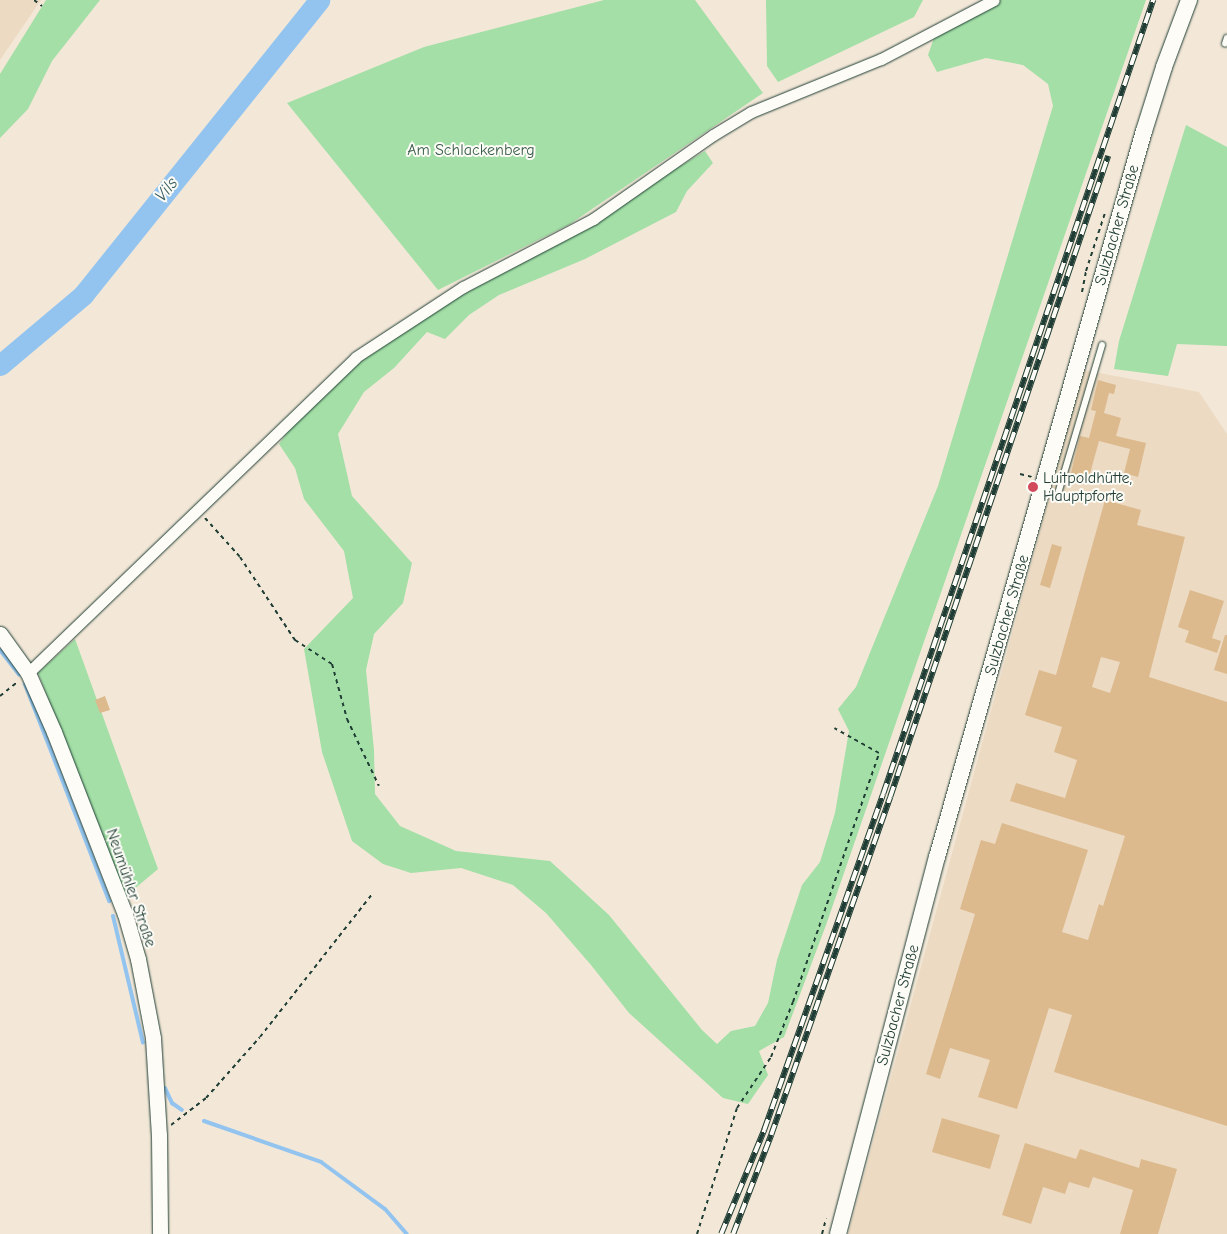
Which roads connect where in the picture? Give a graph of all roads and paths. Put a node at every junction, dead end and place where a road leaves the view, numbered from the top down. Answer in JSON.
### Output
{"nodes":[{"id":1,"x":34,"y":0,"type":"edge"},
{"id":2,"x":994,"y":0,"type":"edge"},
{"id":3,"x":1189,"y":0,"type":"edge"},
{"id":4,"x":42,"y":6,"type":"dead end"},
{"id":5,"x":1102,"y":345,"type":"dead end"},
{"id":6,"x":1020,"y":474,"type":"dead end"},
{"id":7,"x":1036,"y":478,"type":"dead end"},
{"id":8,"x":1058,"y":494,"type":"dead end"},
{"id":9,"x":197,"y":509,"type":"junction"},
{"id":10,"x":0,"y":634,"type":"edge"},
{"id":11,"x":28,"y":673,"type":"junction"},
{"id":12,"x":0,"y":696,"type":"edge"},
{"id":13,"x":834,"y":728,"type":"dead end"},
{"id":14,"x":379,"y":786,"type":"dead end"},
{"id":15,"x":372,"y":894,"type":"dead end"},
{"id":16,"x":159,"y":1135,"type":"junction"},
{"id":17,"x":160,"y":1234,"type":"edge"},
{"id":18,"x":697,"y":1234,"type":"edge"},
{"id":19,"x":838,"y":1234,"type":"edge"}],
"edges":[{"from":1,"to":4,"type":"path"},
{"from":2,"to":9,"type":"street"},
{"from":3,"to":19,"type":"main road","name":"Sulzbacher Straße"},
{"from":5,"to":8,"type":"lane"},
{"from":6,"to":7,"type":"path"},
{"from":9,"to":11,"type":"street"},
{"from":9,"to":14,"type":"path"},
{"from":10,"to":11,"type":"street","name":"Neumühler Straße"},
{"from":11,"to":12,"type":"path"},
{"from":11,"to":16,"type":"street","name":"Neumühler Straße"},
{"from":13,"to":18,"type":"path"},
{"from":15,"to":16,"type":"path"},
{"from":16,"to":17,"type":"street","name":"Neumühler Straße"}]}
